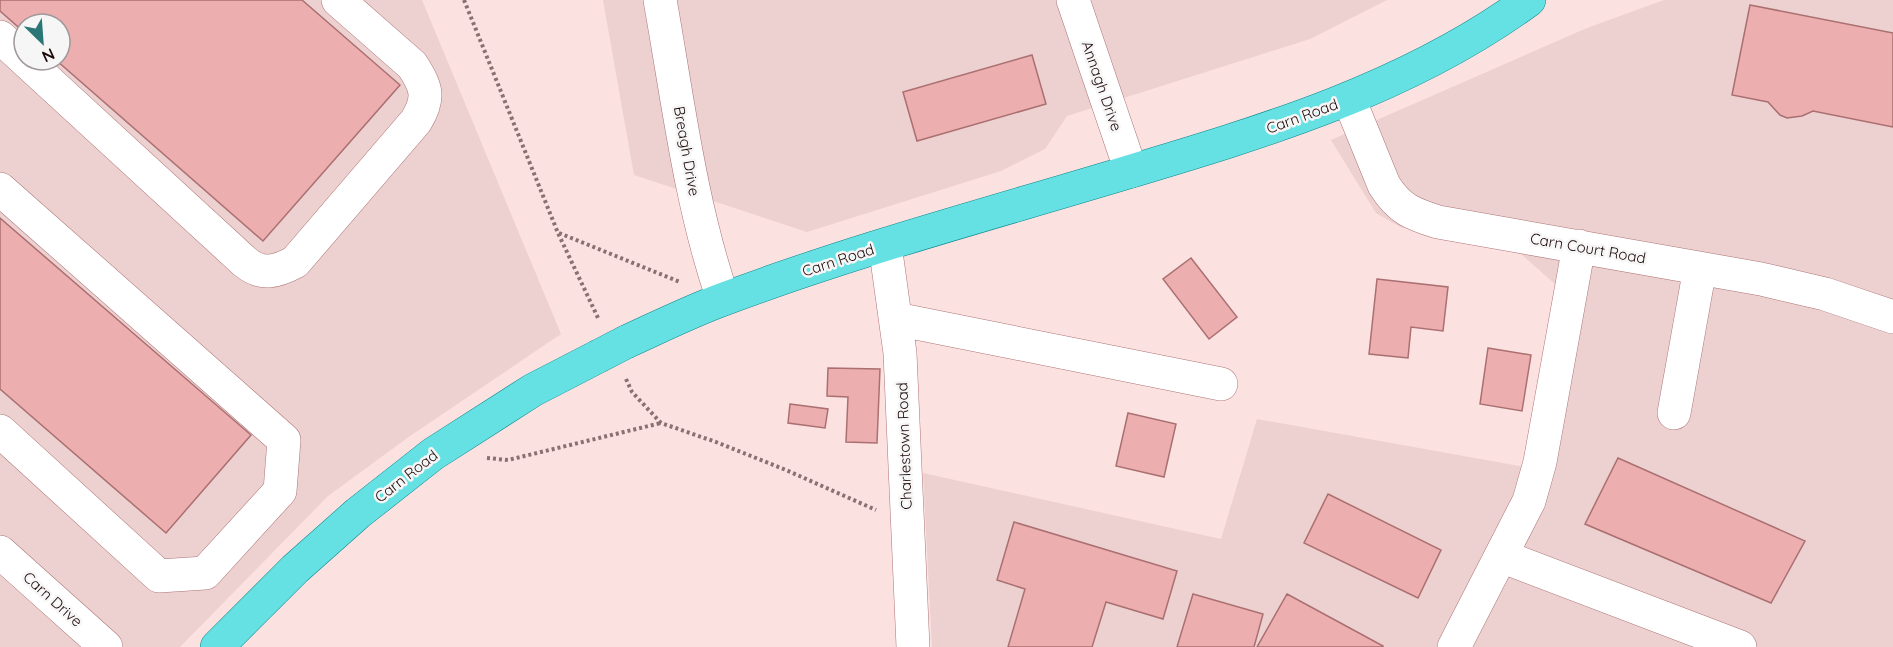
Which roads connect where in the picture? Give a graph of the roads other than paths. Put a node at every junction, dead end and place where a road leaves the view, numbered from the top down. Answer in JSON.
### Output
{"nodes":[{"id":1,"x":338,"y":0,"type":"edge"},
{"id":2,"x":660,"y":0,"type":"edge"},
{"id":3,"x":1073,"y":0,"type":"edge"},
{"id":4,"x":1529,"y":0,"type":"edge"},
{"id":5,"x":0,"y":37,"type":"edge"},
{"id":6,"x":12,"y":48,"type":"edge"},
{"id":7,"x":37,"y":72,"type":"edge"},
{"id":8,"x":1349,"y":99,"type":"junction"},
{"id":9,"x":1131,"y":171,"type":"junction"},
{"id":10,"x":0,"y":189,"type":"edge"},
{"id":11,"x":885,"y":245,"type":"junction"},
{"id":12,"x":1579,"y":246,"type":"junction"},
{"id":13,"x":1700,"y":268,"type":"junction"},
{"id":14,"x":723,"y":299,"type":"junction"},
{"id":15,"x":1893,"y":317,"type":"edge"},
{"id":16,"x":896,"y":319,"type":"junction"},
{"id":17,"x":1221,"y":384,"type":"dead end"},
{"id":18,"x":1674,"y":413,"type":"dead end"},
{"id":19,"x":0,"y":431,"type":"edge"},
{"id":20,"x":0,"y":552,"type":"edge"},
{"id":21,"x":1501,"y":556,"type":"junction"},
{"id":22,"x":106,"y":647,"type":"edge"},
{"id":23,"x":217,"y":647,"type":"edge"},
{"id":24,"x":913,"y":647,"type":"edge"},
{"id":25,"x":1454,"y":647,"type":"edge"},
{"id":26,"x":1740,"y":647,"type":"edge"}],
"edges":[{"from":1,"to":7,"type":"street"},
{"from":2,"to":14,"type":"street","name":"Breagh Drive"},
{"from":3,"to":9,"type":"street","name":"Annagh Drive"},
{"from":4,"to":8,"type":"main road","name":"Carn Road"},
{"from":5,"to":6,"type":"street"},
{"from":8,"to":9,"type":"main road","name":"Carn Road"},
{"from":8,"to":12,"type":"street","name":"Carn Court Road"},
{"from":9,"to":11,"type":"main road","name":"Carn Road"},
{"from":10,"to":19,"type":"street"},
{"from":11,"to":14,"type":"main road","name":"Carn Road"},
{"from":11,"to":16,"type":"street","name":"Charlestown Road"},
{"from":12,"to":13,"type":"street","name":"Carn Court Road"},
{"from":12,"to":21,"type":"street"},
{"from":13,"to":15,"type":"street","name":"Carn Court Road"},
{"from":13,"to":18,"type":"street"},
{"from":14,"to":23,"type":"main road","name":"Carn Road","bridge":true},
{"from":16,"to":17,"type":"street"},
{"from":16,"to":24,"type":"street","name":"Charlestown Road"},
{"from":20,"to":22,"type":"street","name":"Carn Drive"},
{"from":21,"to":25,"type":"street"},
{"from":21,"to":26,"type":"street"}]}
